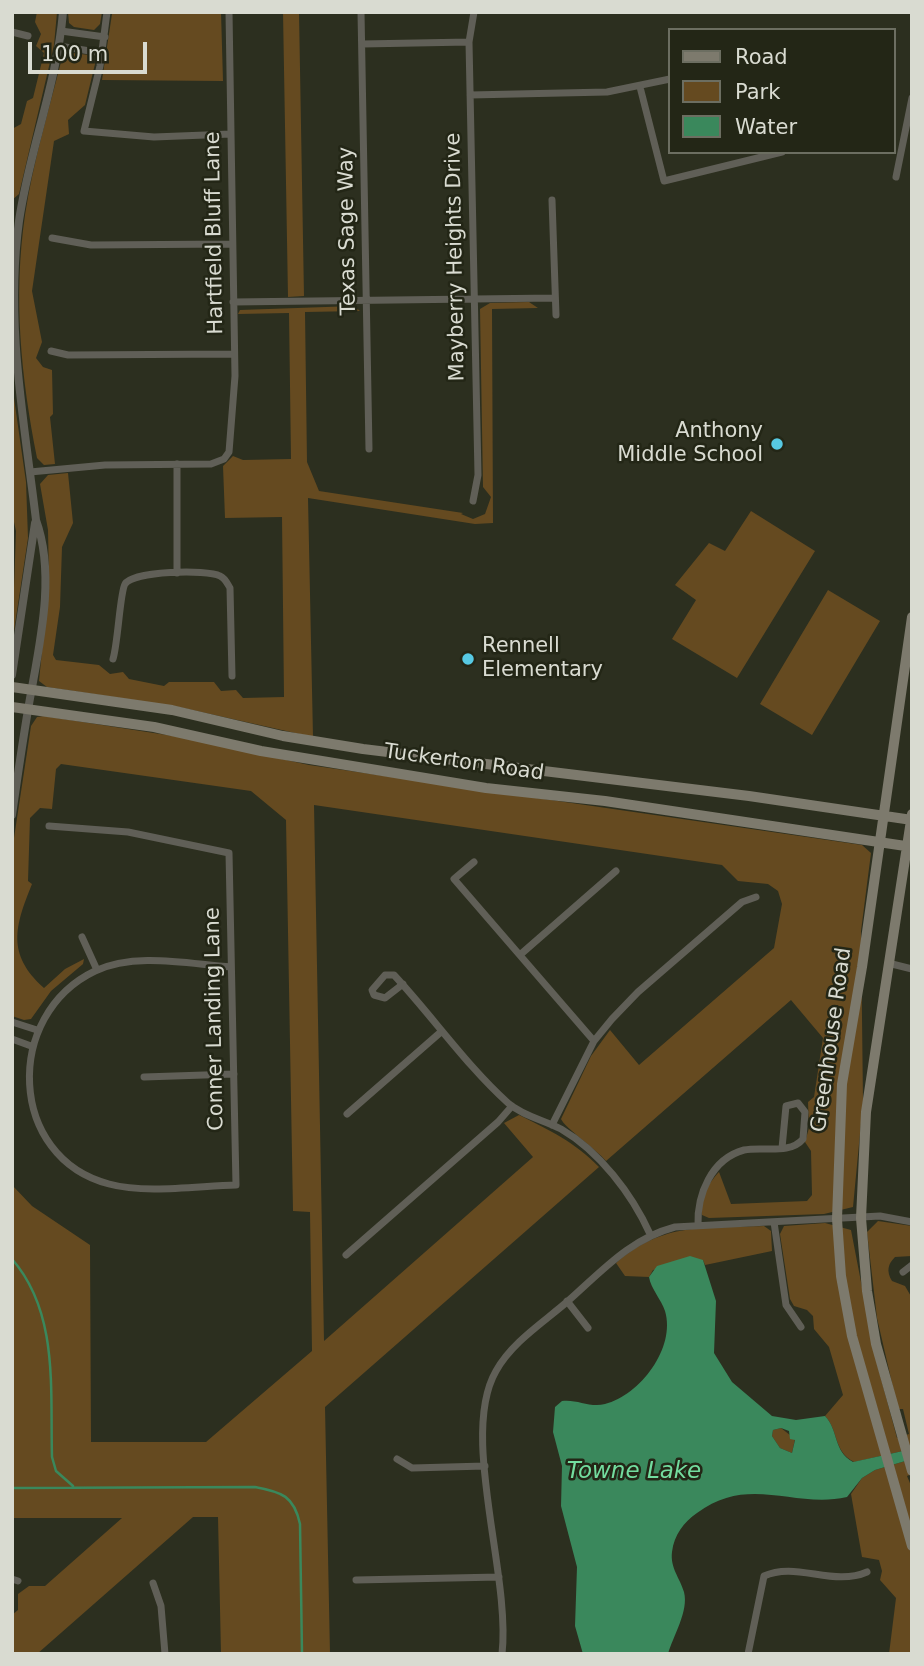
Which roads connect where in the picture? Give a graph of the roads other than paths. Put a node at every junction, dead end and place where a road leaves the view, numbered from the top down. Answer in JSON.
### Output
{"nodes":[{"id":1,"x":63,"y":12,"type":"edge"},
{"id":2,"x":107,"y":12,"type":"edge"},
{"id":3,"x":229,"y":12,"type":"edge"},
{"id":4,"x":361,"y":12,"type":"edge"},
{"id":5,"x":474,"y":12,"type":"edge"},
{"id":6,"x":61,"y":31,"type":"junction"},
{"id":7,"x":12,"y":32,"type":"edge"},
{"id":8,"x":28,"y":36,"type":"dead end"},
{"id":9,"x":105,"y":37,"type":"junction"},
{"id":10,"x":469,"y":42,"type":"junction"},
{"id":11,"x":362,"y":44,"type":"junction"},
{"id":12,"x":59,"y":47,"type":"junction"},
{"id":13,"x":102,"y":54,"type":"junction"},
{"id":14,"x":668,"y":80,"type":"edge"},
{"id":15,"x":640,"y":87,"type":"junction"},
{"id":16,"x":470,"y":95,"type":"junction"},
{"id":17,"x":912,"y":98,"type":"edge"},
{"id":18,"x":231,"y":134,"type":"junction"},
{"id":19,"x":774,"y":154,"type":"edge"},
{"id":20,"x":896,"y":177,"type":"dead end"},
{"id":21,"x":552,"y":200,"type":"dead end"},
{"id":22,"x":17,"y":207,"type":"edge"},
{"id":23,"x":15,"y":224,"type":"edge"},
{"id":24,"x":52,"y":238,"type":"dead end"},
{"id":25,"x":232,"y":244,"type":"junction"},
{"id":26,"x":554,"y":298,"type":"junction"},
{"id":27,"x":475,"y":299,"type":"junction"},
{"id":28,"x":366,"y":300,"type":"junction"},
{"id":29,"x":233,"y":302,"type":"junction"},
{"id":30,"x":556,"y":315,"type":"dead end"},
{"id":31,"x":51,"y":351,"type":"dead end"},
{"id":32,"x":233,"y":354,"type":"junction"},
{"id":33,"x":369,"y":449,"type":"dead end"},
{"id":34,"x":177,"y":464,"type":"junction"},
{"id":35,"x":30,"y":472,"type":"junction"},
{"id":36,"x":473,"y":501,"type":"dead end"},
{"id":37,"x":36,"y":520,"type":"junction"},
{"id":38,"x":177,"y":573,"type":"junction"},
{"id":39,"x":912,"y":617,"type":"edge"},
{"id":40,"x":113,"y":659,"type":"dead end"},
{"id":41,"x":12,"y":676,"type":"edge"},
{"id":42,"x":232,"y":676,"type":"dead end"},
{"id":43,"x":12,"y":687,"type":"edge"},
{"id":44,"x":31,"y":690,"type":"junction"},
{"id":45,"x":12,"y":706,"type":"edge"},
{"id":46,"x":28,"y":709,"type":"junction"},
{"id":47,"x":351,"y":747,"type":"junction"},
{"id":48,"x":347,"y":764,"type":"junction"},
{"id":49,"x":12,"y":816,"type":"edge"},
{"id":50,"x":883,"y":816,"type":"junction"},
{"id":51,"x":911,"y":818,"type":"edge"},
{"id":52,"x":49,"y":826,"type":"dead end"},
{"id":53,"x":879,"y":841,"type":"junction"},
{"id":54,"x":909,"y":847,"type":"edge"},
{"id":55,"x":474,"y":862,"type":"dead end"},
{"id":56,"x":616,"y":871,"type":"dead end"},
{"id":57,"x":756,"y":897,"type":"dead end"},
{"id":58,"x":82,"y":937,"type":"dead end"},
{"id":59,"x":521,"y":954,"type":"junction"},
{"id":60,"x":888,"y":963,"type":"junction"},
{"id":61,"x":231,"y":967,"type":"junction"},
{"id":62,"x":912,"y":969,"type":"edge"},
{"id":63,"x":97,"y":970,"type":"junction"},
{"id":64,"x":403,"y":984,"type":"dead end"},
{"id":65,"x":12,"y":1022,"type":"edge"},
{"id":66,"x":37,"y":1030,"type":"junction"},
{"id":67,"x":442,"y":1031,"type":"junction"},
{"id":68,"x":12,"y":1040,"type":"edge"},
{"id":69,"x":594,"y":1041,"type":"junction"},
{"id":70,"x":31,"y":1046,"type":"junction"},
{"id":71,"x":234,"y":1074,"type":"junction"},
{"id":72,"x":144,"y":1077,"type":"dead end"},
{"id":73,"x":512,"y":1106,"type":"junction"},
{"id":74,"x":347,"y":1114,"type":"dead end"},
{"id":75,"x":552,"y":1125,"type":"junction"},
{"id":76,"x":782,"y":1148,"type":"junction"},
{"id":77,"x":861,"y":1218,"type":"junction"},
{"id":78,"x":837,"y":1219,"type":"junction"},
{"id":79,"x":774,"y":1222,"type":"junction"},
{"id":80,"x":912,"y":1222,"type":"edge"},
{"id":81,"x":698,"y":1225,"type":"junction"},
{"id":82,"x":650,"y":1234,"type":"junction"},
{"id":83,"x":346,"y":1255,"type":"dead end"},
{"id":84,"x":912,"y":1265,"type":"edge"},
{"id":85,"x":903,"y":1272,"type":"dead end"},
{"id":86,"x":567,"y":1301,"type":"junction"},
{"id":87,"x":801,"y":1327,"type":"dead end"},
{"id":88,"x":588,"y":1328,"type":"dead end"},
{"id":89,"x":397,"y":1459,"type":"dead end"},
{"id":90,"x":485,"y":1466,"type":"junction"},
{"id":91,"x":912,"y":1471,"type":"edge"},
{"id":92,"x":912,"y":1546,"type":"edge"},
{"id":93,"x":867,"y":1572,"type":"dead end"},
{"id":94,"x":499,"y":1577,"type":"junction"},
{"id":95,"x":356,"y":1580,"type":"dead end"},
{"id":96,"x":153,"y":1583,"type":"dead end"},
{"id":97,"x":165,"y":1654,"type":"edge"},
{"id":98,"x":502,"y":1654,"type":"edge"},
{"id":99,"x":748,"y":1654,"type":"edge"}],
"edges":[{"from":1,"to":6,"type":"street"},
{"from":2,"to":9,"type":"street"},
{"from":3,"to":18,"type":"street","name":"Hartfield Bluff Lane"},
{"from":4,"to":11,"type":"street","name":"Texas Sage Way"},
{"from":5,"to":10,"type":"street","name":"Mayberry Heights Drive"},
{"from":6,"to":9,"type":"street"},
{"from":6,"to":12,"type":"street"},
{"from":7,"to":8,"type":"street"},
{"from":9,"to":13,"type":"street"},
{"from":10,"to":11,"type":"street"},
{"from":10,"to":16,"type":"street","name":"Mayberry Heights Drive"},
{"from":11,"to":28,"type":"street","name":"Texas Sage Way"},
{"from":12,"to":13,"type":"street"},
{"from":12,"to":22,"type":"street"},
{"from":13,"to":18,"type":"street"},
{"from":14,"to":15,"type":"street"},
{"from":15,"to":16,"type":"street"},
{"from":15,"to":19,"type":"street"},
{"from":16,"to":27,"type":"street","name":"Mayberry Heights Drive"},
{"from":17,"to":20,"type":"street"},
{"from":18,"to":25,"type":"street","name":"Hartfield Bluff Lane"},
{"from":21,"to":26,"type":"street"},
{"from":22,"to":23,"type":"street"},
{"from":23,"to":35,"type":"street"},
{"from":24,"to":25,"type":"street"},
{"from":25,"to":29,"type":"street","name":"Hartfield Bluff Lane"},
{"from":26,"to":27,"type":"street"},
{"from":26,"to":30,"type":"street"},
{"from":27,"to":28,"type":"street"},
{"from":27,"to":36,"type":"street","name":"Mayberry Heights Drive"},
{"from":28,"to":29,"type":"street"},
{"from":28,"to":33,"type":"street","name":"Texas Sage Way"},
{"from":29,"to":32,"type":"street","name":"Hartfield Bluff Lane"},
{"from":31,"to":32,"type":"street"},
{"from":32,"to":34,"type":"street","name":"Hartfield Bluff Lane"},
{"from":34,"to":35,"type":"street"},
{"from":34,"to":38,"type":"street"},
{"from":35,"to":37,"type":"street"},
{"from":37,"to":41,"type":"street"},
{"from":37,"to":44,"type":"street"},
{"from":38,"to":40,"type":"street"},
{"from":38,"to":42,"type":"street"},
{"from":39,"to":50,"type":"main road","name":"Greenhouse Road"},
{"from":43,"to":44,"type":"main road","name":"Tuckerton Road"},
{"from":44,"to":46,"type":"street"},
{"from":44,"to":47,"type":"main road","name":"Tuckerton Road"},
{"from":45,"to":46,"type":"main road","name":"Tuckerton Road"},
{"from":46,"to":48,"type":"main road","name":"Tuckerton Road"},
{"from":46,"to":49,"type":"street"},
{"from":47,"to":48,"type":"main road"},
{"from":47,"to":50,"type":"main road","name":"Tuckerton Road"},
{"from":48,"to":53,"type":"main road","name":"Tuckerton Road"},
{"from":50,"to":51,"type":"main road","name":"Tuckerton Road"},
{"from":50,"to":53,"type":"main road","name":"Greenhouse Road"},
{"from":51,"to":54,"type":"main road","name":"Greenhouse Road"},
{"from":52,"to":61,"type":"street","name":"Conner Landing Lane"},
{"from":53,"to":54,"type":"main road","name":"Tuckerton Road"},
{"from":53,"to":78,"type":"main road","name":"Greenhouse Road"},
{"from":54,"to":60,"type":"main road","name":"Greenhouse Road"},
{"from":55,"to":59,"type":"street"},
{"from":56,"to":59,"type":"street"},
{"from":57,"to":69,"type":"street"},
{"from":58,"to":63,"type":"street"},
{"from":59,"to":69,"type":"street"},
{"from":60,"to":62,"type":"street"},
{"from":60,"to":77,"type":"main road","name":"Greenhouse Road"},
{"from":61,"to":63,"type":"street"},
{"from":61,"to":71,"type":"street","name":"Conner Landing Lane"},
{"from":63,"to":66,"type":"street"},
{"from":64,"to":67,"type":"street"},
{"from":65,"to":66,"type":"street"},
{"from":66,"to":70,"type":"street"},
{"from":67,"to":73,"type":"street"},
{"from":67,"to":74,"type":"street"},
{"from":68,"to":70,"type":"street"},
{"from":69,"to":75,"type":"street"},
{"from":70,"to":71,"type":"street","name":"Conner Landing Lane"},
{"from":71,"to":72,"type":"street"},
{"from":73,"to":75,"type":"street"},
{"from":73,"to":83,"type":"street"},
{"from":75,"to":82,"type":"street"},
{"from":76,"to":76,"type":"street"},
{"from":76,"to":81,"type":"street"},
{"from":77,"to":78,"type":"street"},
{"from":77,"to":80,"type":"street"},
{"from":77,"to":91,"type":"main road","name":"Greenhouse Road"},
{"from":78,"to":79,"type":"street"},
{"from":78,"to":92,"type":"main road","name":"Greenhouse Road"},
{"from":79,"to":81,"type":"street"},
{"from":79,"to":87,"type":"street"},
{"from":81,"to":82,"type":"street"},
{"from":82,"to":86,"type":"street"},
{"from":84,"to":85,"type":"street"},
{"from":86,"to":88,"type":"street"},
{"from":86,"to":90,"type":"street"},
{"from":89,"to":90,"type":"street"},
{"from":90,"to":94,"type":"street"},
{"from":93,"to":99,"type":"street"},
{"from":94,"to":95,"type":"street"},
{"from":94,"to":98,"type":"street"},
{"from":96,"to":97,"type":"street"}]}
